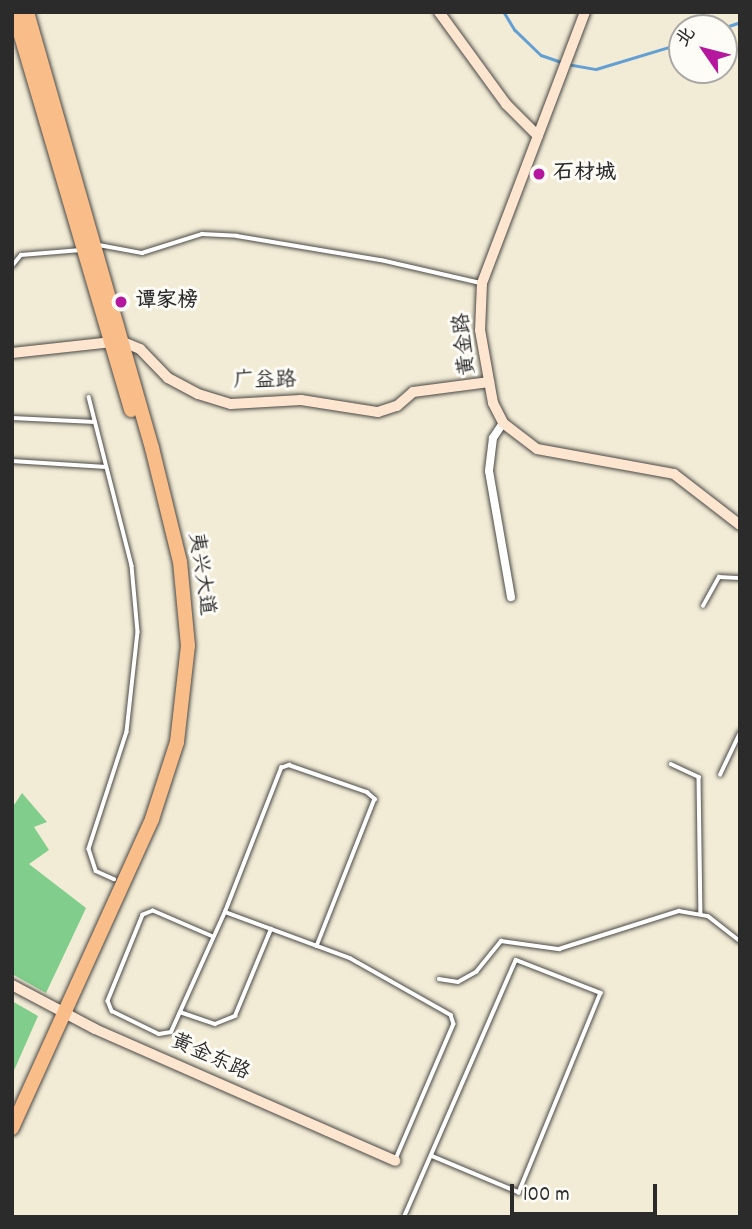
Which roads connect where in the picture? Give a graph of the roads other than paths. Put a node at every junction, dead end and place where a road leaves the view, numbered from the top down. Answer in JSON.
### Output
{"nodes":[{"id":1,"x":14,"y":12,"type":"edge"},
{"id":2,"x":27,"y":12,"type":"edge"},
{"id":3,"x":439,"y":12,"type":"edge"},
{"id":4,"x":585,"y":12,"type":"edge"},
{"id":5,"x":538,"y":136,"type":"junction"},
{"id":6,"x":89,"y":247,"type":"junction"},
{"id":7,"x":12,"y":266,"type":"edge"},
{"id":8,"x":482,"y":283,"type":"junction"},
{"id":9,"x":116,"y":342,"type":"junction"},
{"id":10,"x":12,"y":352,"type":"edge"},
{"id":11,"x":489,"y":382,"type":"junction"},
{"id":12,"x":89,"y":397,"type":"dead end"},
{"id":13,"x":12,"y":418,"type":"edge"},
{"id":14,"x":95,"y":422,"type":"junction"},
{"id":15,"x":503,"y":423,"type":"junction"},
{"id":16,"x":12,"y":461,"type":"edge"},
{"id":17,"x":106,"y":467,"type":"junction"},
{"id":18,"x":740,"y":525,"type":"edge"},
{"id":19,"x":740,"y":579,"type":"edge"},
{"id":20,"x":511,"y":597,"type":"dead end"},
{"id":21,"x":703,"y":606,"type":"dead end"},
{"id":22,"x":740,"y":733,"type":"edge"},
{"id":23,"x":671,"y":764,"type":"dead end"},
{"id":24,"x":720,"y":775,"type":"dead end"},
{"id":25,"x":114,"y":879,"type":"junction"},
{"id":26,"x":225,"y":912,"type":"junction"},
{"id":27,"x":701,"y":913,"type":"junction"},
{"id":28,"x":271,"y":929,"type":"junction"},
{"id":29,"x":213,"y":937,"type":"junction"},
{"id":30,"x":740,"y":941,"type":"edge"},
{"id":31,"x":317,"y":946,"type":"junction"},
{"id":32,"x":439,"y":979,"type":"dead end"},
{"id":33,"x":12,"y":985,"type":"edge"},
{"id":34,"x":60,"y":1010,"type":"junction"},
{"id":35,"x":180,"y":1012,"type":"junction"},
{"id":36,"x":12,"y":1106,"type":"edge"},
{"id":37,"x":12,"y":1128,"type":"edge"},
{"id":38,"x":431,"y":1156,"type":"junction"},
{"id":39,"x":395,"y":1161,"type":"joint"},
{"id":40,"x":404,"y":1217,"type":"edge"}],
"edges":[{"from":1,"to":6,"type":"highway","name":"夷兴大道"},
{"from":2,"to":6,"type":"highway","name":"夷兴大道"},
{"from":3,"to":5,"type":"street"},
{"from":4,"to":5,"type":"street","name":"黄金路"},
{"from":5,"to":8,"type":"street","name":"黄金路"},
{"from":6,"to":7,"type":"lane"},
{"from":6,"to":8,"type":"lane"},
{"from":6,"to":9,"type":"highway","name":"夷兴大道"},
{"from":8,"to":11,"type":"street","name":"黄金路"},
{"from":9,"to":10,"type":"street"},
{"from":9,"to":11,"type":"street","name":"广益路"},
{"from":9,"to":25,"type":"highway","name":"夷兴大道"},
{"from":9,"to":34,"type":"highway","name":"夷兴大道"},
{"from":11,"to":15,"type":"street","name":"黄金路"},
{"from":12,"to":14,"type":"lane"},
{"from":13,"to":14,"type":"lane"},
{"from":14,"to":17,"type":"lane"},
{"from":15,"to":18,"type":"street"},
{"from":15,"to":20,"type":"street"},
{"from":16,"to":17,"type":"lane"},
{"from":17,"to":25,"type":"lane"},
{"from":19,"to":21,"type":"lane"},
{"from":22,"to":24,"type":"lane"},
{"from":23,"to":27,"type":"lane"},
{"from":25,"to":34,"type":"highway","name":"夷兴大道"},
{"from":26,"to":28,"type":"lane"},
{"from":26,"to":29,"type":"lane"},
{"from":26,"to":31,"type":"lane"},
{"from":27,"to":30,"type":"lane"},
{"from":27,"to":32,"type":"lane"},
{"from":28,"to":31,"type":"lane"},
{"from":28,"to":35,"type":"lane"},
{"from":29,"to":35,"type":"lane"},
{"from":29,"to":35,"type":"lane"},
{"from":31,"to":39,"type":"lane"},
{"from":33,"to":34,"type":"street","name":"黄金东路"},
{"from":34,"to":36,"type":"highway","name":"夷兴大道"},
{"from":34,"to":37,"type":"highway","name":"夷兴大道"},
{"from":34,"to":39,"type":"street","name":"黄金东路"},
{"from":38,"to":38,"type":"lane"},
{"from":38,"to":40,"type":"lane"}]}
